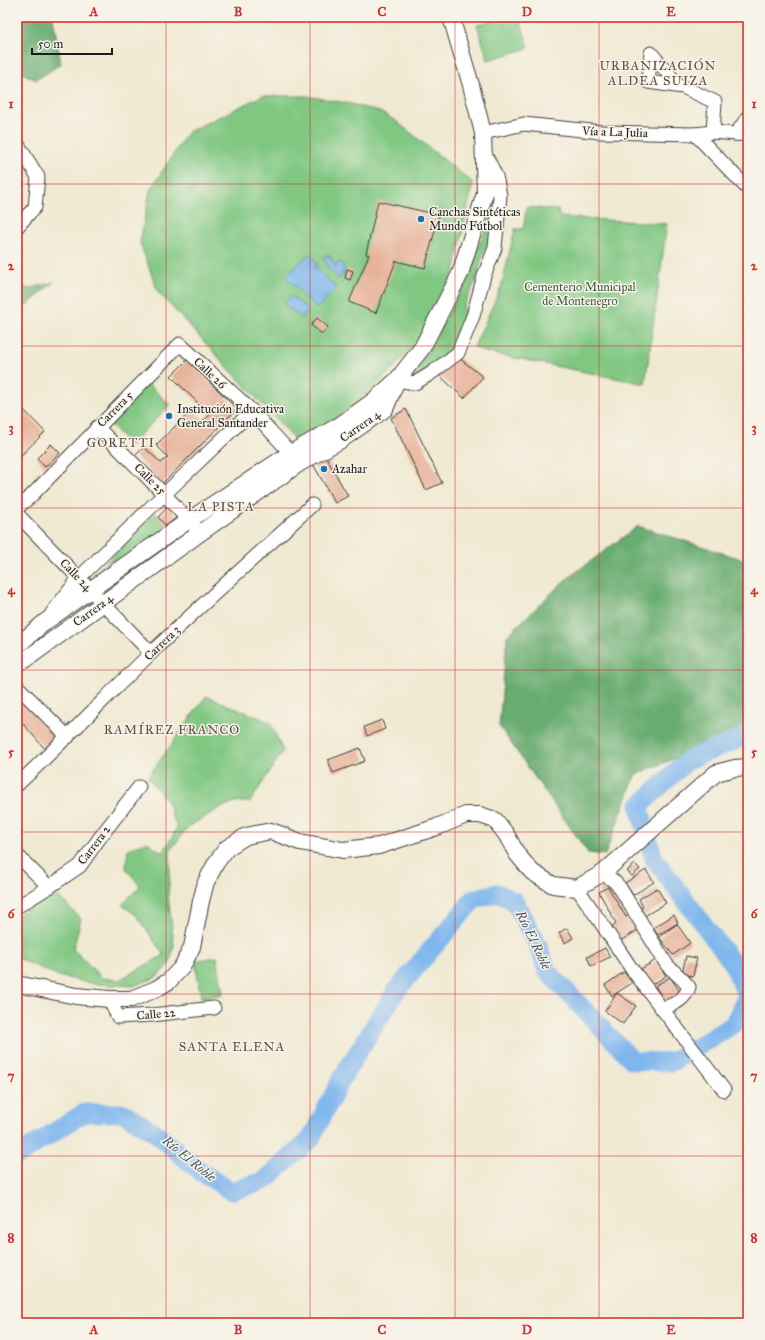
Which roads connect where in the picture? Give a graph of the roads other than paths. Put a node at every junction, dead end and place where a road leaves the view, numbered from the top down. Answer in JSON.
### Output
{"nodes":[{"id":1,"x":451,"y":17,"type":"edge"},
{"id":2,"x":678,"y":85,"type":"dead end"},
{"id":3,"x":748,"y":117,"type":"edge"},
{"id":4,"x":483,"y":132,"type":"junction"},
{"id":5,"x":713,"y":132,"type":"junction"},
{"id":6,"x":695,"y":134,"type":"junction"},
{"id":7,"x":742,"y":134,"type":"edge"},
{"id":8,"x":17,"y":143,"type":"edge"},
{"id":9,"x":484,"y":152,"type":"junction"},
{"id":10,"x":748,"y":189,"type":"edge"},
{"id":11,"x":19,"y":220,"type":"edge"},
{"id":12,"x":180,"y":344,"type":"joint"},
{"id":13,"x":397,"y":380,"type":"junction"},
{"id":14,"x":252,"y":412,"type":"junction"},
{"id":15,"x":97,"y":427,"type":"junction"},
{"id":16,"x":296,"y":458,"type":"junction"},
{"id":17,"x":164,"y":494,"type":"junction"},
{"id":18,"x":312,"y":505,"type":"dead end"},
{"id":19,"x":17,"y":508,"type":"edge"},
{"id":20,"x":17,"y":514,"type":"edge"},
{"id":21,"x":189,"y":520,"type":"junction"},
{"id":22,"x":200,"y":533,"type":"junction"},
{"id":23,"x":84,"y":584,"type":"junction"},
{"id":24,"x":103,"y":603,"type":"junction"},
{"id":25,"x":17,"y":646,"type":"edge"},
{"id":26,"x":151,"y":653,"type":"junction"},
{"id":27,"x":17,"y":663,"type":"edge"},
{"id":28,"x":17,"y":686,"type":"edge"},
{"id":29,"x":68,"y":736,"type":"junction"},
{"id":30,"x":748,"y":767,"type":"edge"},
{"id":31,"x":17,"y":785,"type":"edge"},
{"id":32,"x":139,"y":787,"type":"dead end"},
{"id":33,"x":17,"y":855,"type":"edge"},
{"id":34,"x":603,"y":873,"type":"junction"},
{"id":35,"x":49,"y":887,"type":"junction"},
{"id":36,"x":577,"y":888,"type":"junction"},
{"id":37,"x":20,"y":905,"type":"dead end"},
{"id":38,"x":17,"y":984,"type":"edge"},
{"id":39,"x":109,"y":999,"type":"junction"},
{"id":40,"x":214,"y":1008,"type":"dead end"},
{"id":41,"x":662,"y":1009,"type":"junction"},
{"id":42,"x":724,"y":1090,"type":"dead end"}],
"edges":[{"from":1,"to":4,"type":"main road","name":"Carrera 4"},
{"from":2,"to":5,"type":"street"},
{"from":3,"to":7,"type":"street"},
{"from":4,"to":6,"type":"street","name":"Vía a La Julia"},
{"from":4,"to":9,"type":"main road","name":"Carrera 4"},
{"from":5,"to":6,"type":"street","name":"Vía a La Julia"},
{"from":5,"to":7,"type":"street","name":"Vía a La Julia"},
{"from":6,"to":10,"type":"street"},
{"from":8,"to":11,"type":"street"},
{"from":9,"to":13,"type":"main road","name":"Carrera 4"},
{"from":9,"to":13,"type":"street"},
{"from":12,"to":14,"type":"street","name":"Calle 26"},
{"from":12,"to":15,"type":"street","name":"Carrera 5"},
{"from":13,"to":16,"type":"main road","name":"Carrera 4"},
{"from":14,"to":16,"type":"street","name":"Calle 26"},
{"from":14,"to":17,"type":"street","name":"Carrera 4"},
{"from":15,"to":17,"type":"street","name":"Calle 25"},
{"from":15,"to":19,"type":"street","name":"Carrera 5"},
{"from":16,"to":21,"type":"main road","name":"Carrera 4"},
{"from":16,"to":22,"type":"main road","name":"Carrera 4"},
{"from":17,"to":21,"type":"street","name":"Calle 25"},
{"from":17,"to":23,"type":"street","name":"Carrera 4"},
{"from":18,"to":26,"type":"street","name":"Carrera 3"},
{"from":20,"to":23,"type":"street","name":"Calle 24"},
{"from":21,"to":22,"type":"street","name":"Calle 25"},
{"from":21,"to":23,"type":"main road","name":"Carrera 4"},
{"from":22,"to":24,"type":"main road","name":"Carrera 4"},
{"from":23,"to":24,"type":"street","name":"Calle 24"},
{"from":23,"to":25,"type":"main road","name":"Carrera 4"},
{"from":24,"to":26,"type":"street","name":"Calle 24"},
{"from":24,"to":27,"type":"main road","name":"Carrera 4"},
{"from":26,"to":29,"type":"street","name":"Carrera 3"},
{"from":28,"to":29,"type":"street"},
{"from":29,"to":31,"type":"street","name":"Carrera 3"},
{"from":30,"to":34,"type":"main road"},
{"from":32,"to":35,"type":"street","name":"Carrera 2"},
{"from":33,"to":35,"type":"street"},
{"from":34,"to":36,"type":"main road"},
{"from":34,"to":41,"type":"street"},
{"from":35,"to":37,"type":"street","name":"Carrera 2"},
{"from":36,"to":39,"type":"main road"},
{"from":36,"to":41,"type":"street"},
{"from":38,"to":39,"type":"main road"},
{"from":39,"to":40,"type":"street","name":"Calle 22"},
{"from":41,"to":42,"type":"street"}]}
